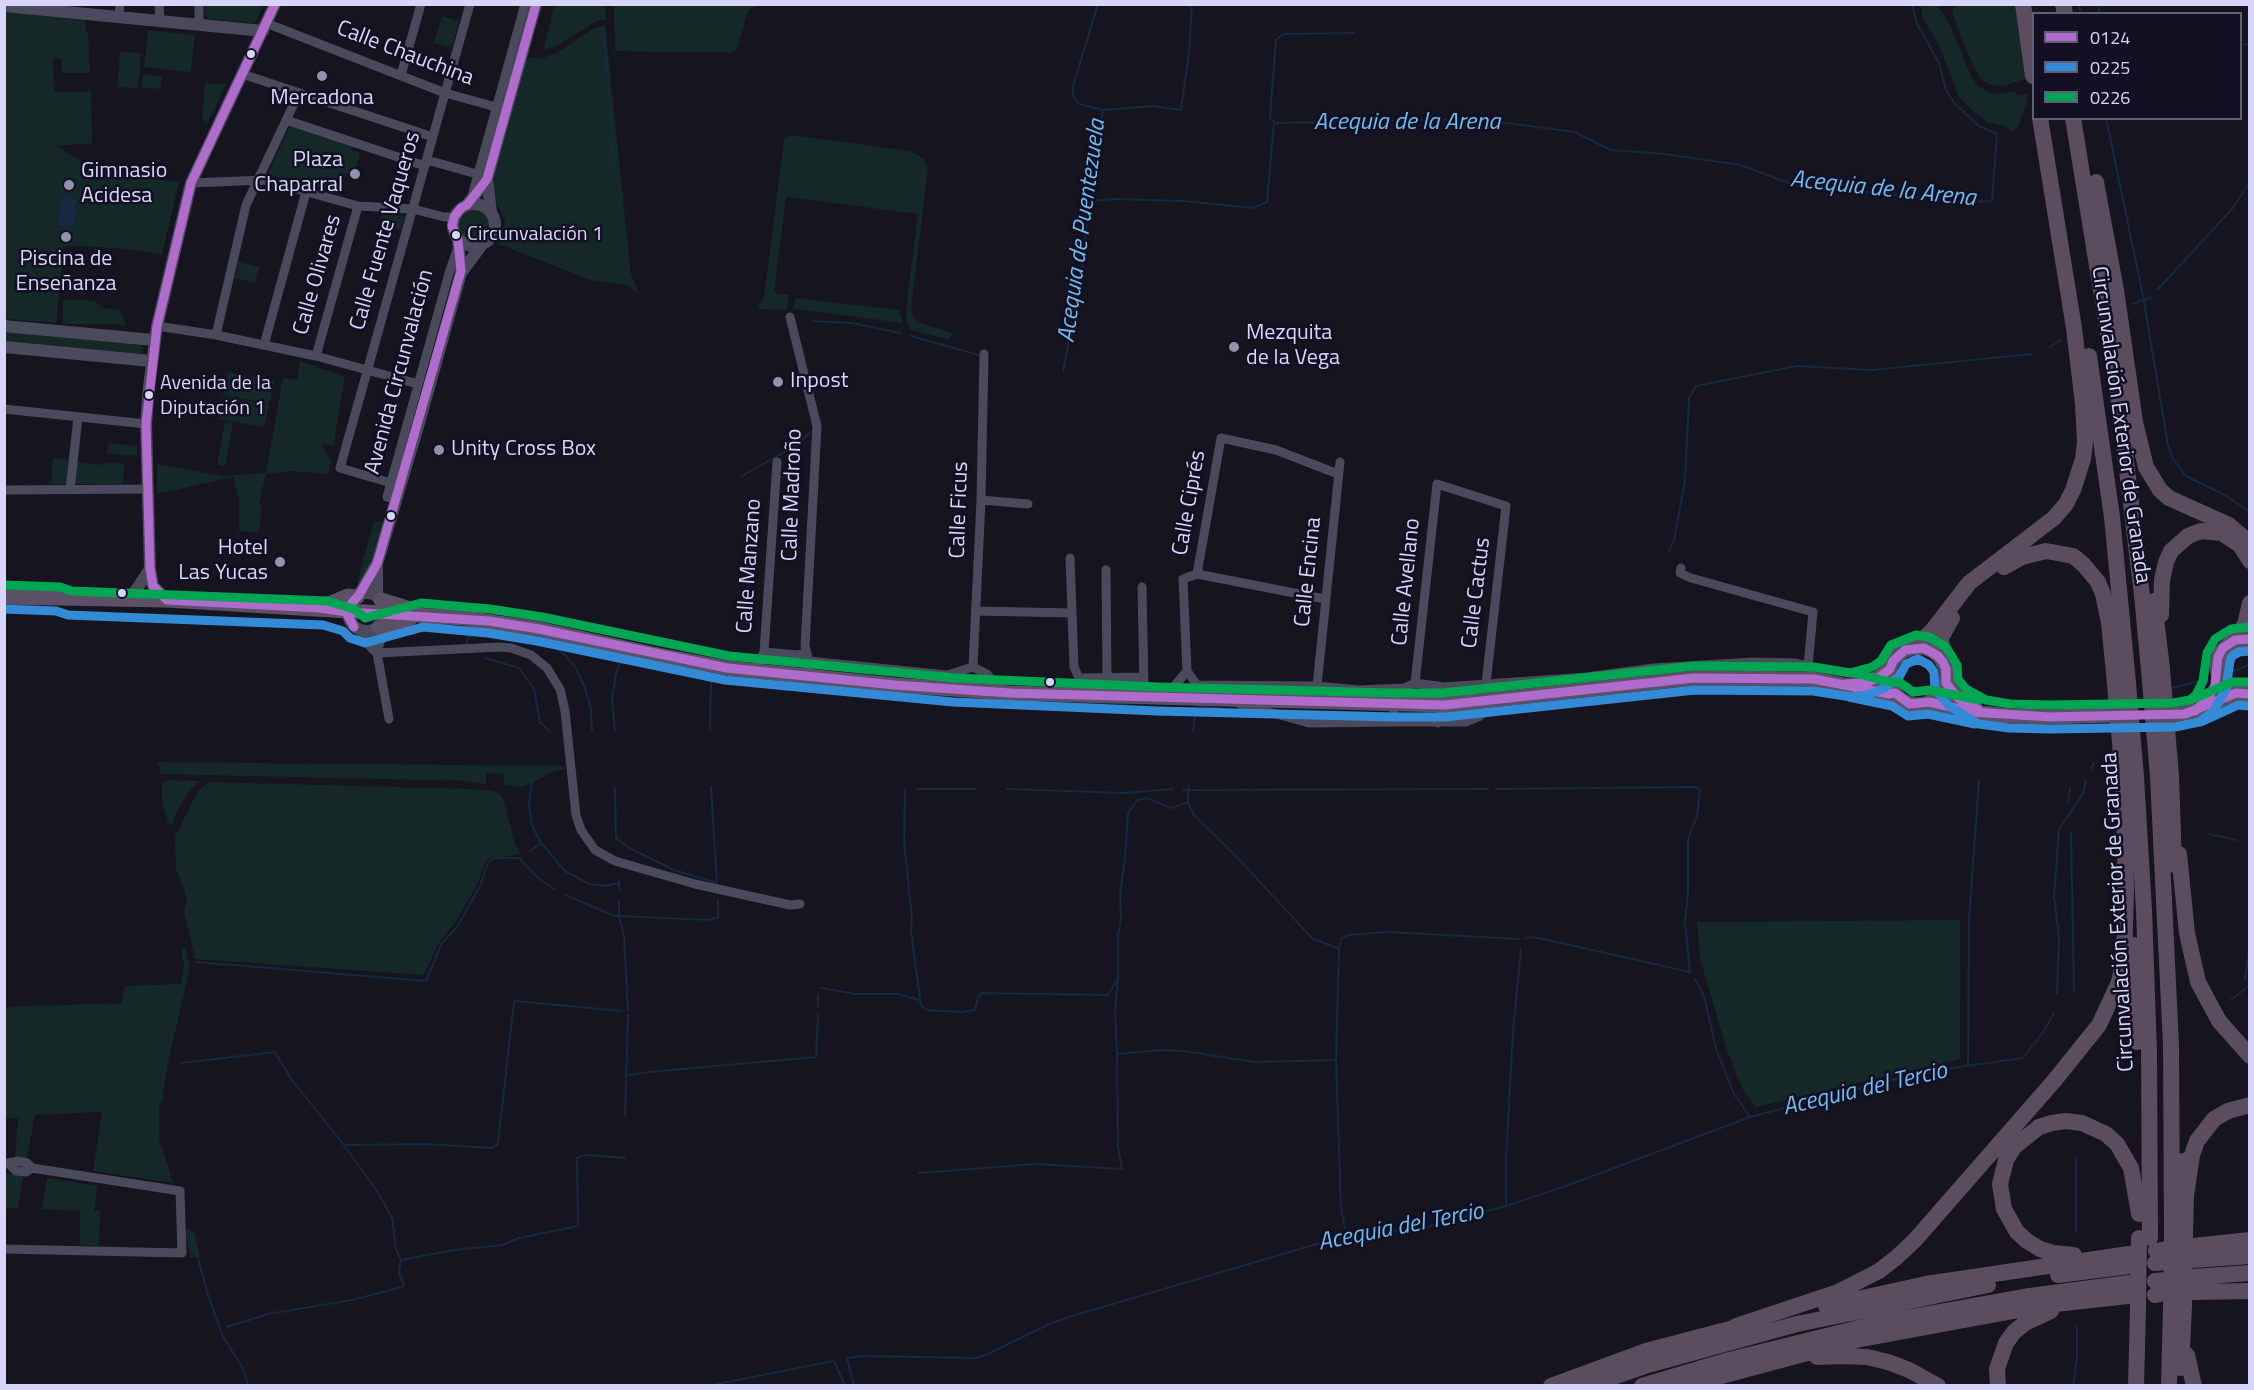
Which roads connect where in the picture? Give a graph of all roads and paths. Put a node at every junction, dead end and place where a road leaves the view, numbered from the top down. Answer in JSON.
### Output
{"nodes":[{"id":1,"x":159,"y":4,"type":"edge"},
{"id":2,"x":200,"y":4,"type":"edge"},
{"id":3,"x":275,"y":4,"type":"edge"},
{"id":4,"x":421,"y":4,"type":"edge"},
{"id":5,"x":470,"y":4,"type":"edge"},
{"id":6,"x":2024,"y":4,"type":"edge"},
{"id":7,"x":534,"y":5,"type":"edge"},
{"id":8,"x":4,"y":6,"type":"edge"},
{"id":9,"x":44,"y":7,"type":"edge"},
{"id":10,"x":74,"y":8,"type":"edge"},
{"id":11,"x":119,"y":11,"type":"edge"},
{"id":12,"x":160,"y":21,"type":"junction"},
{"id":13,"x":200,"y":24,"type":"junction"},
{"id":14,"x":264,"y":27,"type":"junction"},
{"id":15,"x":2032,"y":68,"type":"edge"},
{"id":16,"x":242,"y":74,"type":"junction"},
{"id":17,"x":401,"y":75,"type":"junction"},
{"id":18,"x":299,"y":93,"type":"junction"},
{"id":19,"x":445,"y":93,"type":"junction"},
{"id":20,"x":496,"y":107,"type":"junction"},
{"id":21,"x":286,"y":120,"type":"junction"},
{"id":22,"x":2040,"y":120,"type":"edge"},
{"id":23,"x":2050,"y":120,"type":"edge"},
{"id":24,"x":2073,"y":120,"type":"edge"},
{"id":25,"x":2084,"y":120,"type":"edge"},
{"id":26,"x":433,"y":137,"type":"junction"},
{"id":27,"x":426,"y":163,"type":"junction"},
{"id":28,"x":482,"y":176,"type":"junction"},
{"id":29,"x":258,"y":180,"type":"junction"},
{"id":30,"x":191,"y":183,"type":"junction"},
{"id":31,"x":306,"y":192,"type":"junction"},
{"id":32,"x":469,"y":201,"type":"junction"},
{"id":33,"x":358,"y":206,"type":"junction"},
{"id":34,"x":412,"y":209,"type":"junction"},
{"id":35,"x":491,"y":212,"type":"junction"},
{"id":36,"x":450,"y":219,"type":"junction"},
{"id":37,"x":458,"y":245,"type":"junction"},
{"id":38,"x":481,"y":246,"type":"junction"},
{"id":39,"x":461,"y":271,"type":"junction"},
{"id":40,"x":790,"y":317,"type":"dead end"},
{"id":41,"x":4,"y":326,"type":"edge"},
{"id":42,"x":157,"y":326,"type":"junction"},
{"id":43,"x":216,"y":335,"type":"junction"},
{"id":44,"x":154,"y":340,"type":"junction"},
{"id":45,"x":264,"y":345,"type":"junction"},
{"id":46,"x":4,"y":346,"type":"edge"},
{"id":47,"x":984,"y":354,"type":"dead end"},
{"id":48,"x":316,"y":356,"type":"junction"},
{"id":49,"x":151,"y":361,"type":"junction"},
{"id":50,"x":367,"y":370,"type":"junction"},
{"id":51,"x":418,"y":384,"type":"junction"},
{"id":52,"x":2083,"y":404,"type":"junction"},
{"id":53,"x":4,"y":409,"type":"edge"},
{"id":54,"x":78,"y":417,"type":"junction"},
{"id":55,"x":2135,"y":422,"type":"junction"},
{"id":56,"x":146,"y":424,"type":"junction"},
{"id":57,"x":777,"y":462,"type":"dead end"},
{"id":58,"x":1340,"y":462,"type":"dead end"},
{"id":59,"x":1338,"y":474,"type":"junction"},
{"id":60,"x":391,"y":483,"type":"junction"},
{"id":61,"x":1437,"y":484,"type":"joint"},
{"id":62,"x":70,"y":489,"type":"junction"},
{"id":63,"x":148,"y":489,"type":"junction"},
{"id":64,"x":4,"y":490,"type":"edge"},
{"id":65,"x":397,"y":500,"type":"junction"},
{"id":66,"x":981,"y":501,"type":"junction"},
{"id":67,"x":1028,"y":504,"type":"dead end"},
{"id":68,"x":2250,"y":543,"type":"edge"},
{"id":69,"x":1070,"y":558,"type":"dead end"},
{"id":70,"x":2250,"y":561,"type":"edge"},
{"id":71,"x":377,"y":564,"type":"junction"},
{"id":72,"x":1681,"y":568,"type":"dead end"},
{"id":73,"x":1106,"y":570,"type":"dead end"},
{"id":74,"x":147,"y":573,"type":"junction"},
{"id":75,"x":1197,"y":574,"type":"junction"},
{"id":76,"x":1142,"y":587,"type":"dead end"},
{"id":77,"x":358,"y":596,"type":"junction"},
{"id":78,"x":4,"y":597,"type":"edge"},
{"id":79,"x":59,"y":599,"type":"junction"},
{"id":80,"x":130,"y":599,"type":"junction"},
{"id":81,"x":1325,"y":599,"type":"junction"},
{"id":82,"x":160,"y":600,"type":"junction"},
{"id":83,"x":2250,"y":603,"type":"edge"},
{"id":84,"x":186,"y":609,"type":"junction"},
{"id":85,"x":323,"y":610,"type":"junction"},
{"id":86,"x":976,"y":611,"type":"junction"},
{"id":87,"x":382,"y":613,"type":"junction"},
{"id":88,"x":1072,"y":613,"type":"junction"},
{"id":89,"x":464,"y":618,"type":"junction"},
{"id":90,"x":352,"y":620,"type":"junction"},
{"id":91,"x":2109,"y":623,"type":"junction"},
{"id":92,"x":2242,"y":639,"type":"edge"},
{"id":93,"x":2160,"y":643,"type":"junction"},
{"id":94,"x":1908,"y":649,"type":"junction"},
{"id":95,"x":764,"y":652,"type":"junction"},
{"id":96,"x":377,"y":653,"type":"junction"},
{"id":97,"x":808,"y":657,"type":"junction"},
{"id":98,"x":1943,"y":662,"type":"junction"},
{"id":99,"x":973,"y":667,"type":"junction"},
{"id":100,"x":1890,"y":669,"type":"junction"},
{"id":101,"x":2156,"y":669,"type":"junction"},
{"id":102,"x":960,"y":671,"type":"junction"},
{"id":103,"x":1187,"y":671,"type":"junction"},
{"id":104,"x":758,"y":672,"type":"junction"},
{"id":105,"x":1811,"y":672,"type":"junction"},
{"id":106,"x":2121,"y":673,"type":"junction"},
{"id":107,"x":925,"y":674,"type":"junction"},
{"id":108,"x":2218,"y":674,"type":"junction"},
{"id":109,"x":808,"y":677,"type":"junction"},
{"id":110,"x":1107,"y":677,"type":"junction"},
{"id":111,"x":1143,"y":677,"type":"junction"},
{"id":112,"x":1079,"y":678,"type":"junction"},
{"id":113,"x":1415,"y":683,"type":"junction"},
{"id":114,"x":1946,"y":683,"type":"junction"},
{"id":115,"x":1486,"y":684,"type":"junction"},
{"id":116,"x":895,"y":685,"type":"junction"},
{"id":117,"x":1850,"y":685,"type":"junction"},
{"id":118,"x":1317,"y":686,"type":"junction"},
{"id":119,"x":1404,"y":688,"type":"junction"},
{"id":120,"x":954,"y":690,"type":"junction"},
{"id":121,"x":1010,"y":693,"type":"junction"},
{"id":122,"x":1210,"y":693,"type":"junction"},
{"id":123,"x":1895,"y":693,"type":"junction"},
{"id":124,"x":2243,"y":694,"type":"edge"},
{"id":125,"x":1078,"y":695,"type":"junction"},
{"id":126,"x":1157,"y":696,"type":"junction"},
{"id":127,"x":1443,"y":696,"type":"junction"},
{"id":128,"x":1495,"y":700,"type":"junction"},
{"id":129,"x":1226,"y":701,"type":"junction"},
{"id":130,"x":1929,"y":702,"type":"junction"},
{"id":131,"x":1393,"y":705,"type":"junction"},
{"id":132,"x":2195,"y":711,"type":"junction"},
{"id":133,"x":1982,"y":712,"type":"junction"},
{"id":134,"x":2111,"y":715,"type":"dead end"},
{"id":135,"x":2174,"y":715,"type":"dead end"},
{"id":136,"x":389,"y":719,"type":"dead end"},
{"id":137,"x":1401,"y":722,"type":"junction"},
{"id":138,"x":1438,"y":723,"type":"junction"},
{"id":139,"x":2164,"y":776,"type":"junction"},
{"id":140,"x":2129,"y":777,"type":"junction"},
{"id":141,"x":2126,"y":825,"type":"junction"},
{"id":142,"x":2174,"y":830,"type":"junction"},
{"id":143,"x":800,"y":904,"type":"dead end"},
{"id":144,"x":2250,"y":1056,"type":"edge"},
{"id":145,"x":2250,"y":1105,"type":"edge"},
{"id":146,"x":7,"y":1164,"type":"edge"},
{"id":147,"x":2186,"y":1196,"type":"junction"},
{"id":148,"x":2139,"y":1215,"type":"junction"},
{"id":149,"x":2250,"y":1242,"type":"edge"},
{"id":150,"x":2167,"y":1248,"type":"junction"},
{"id":151,"x":4,"y":1249,"type":"edge"},
{"id":152,"x":2250,"y":1256,"type":"edge"},
{"id":153,"x":2102,"y":1257,"type":"junction"},
{"id":154,"x":2250,"y":1273,"type":"edge"},
{"id":155,"x":2250,"y":1285,"type":"edge"},
{"id":156,"x":2216,"y":1291,"type":"junction"},
{"id":157,"x":2250,"y":1291,"type":"edge"},
{"id":158,"x":2160,"y":1294,"type":"junction"},
{"id":159,"x":2082,"y":1301,"type":"junction"},
{"id":160,"x":1736,"y":1326,"type":"junction"},
{"id":161,"x":2184,"y":1333,"type":"junction"},
{"id":162,"x":2137,"y":1348,"type":"junction"},
{"id":163,"x":1739,"y":1369,"type":"junction"},
{"id":164,"x":1551,"y":1386,"type":"edge"},
{"id":165,"x":1587,"y":1386,"type":"edge"},
{"id":166,"x":1642,"y":1386,"type":"edge"},
{"id":167,"x":1684,"y":1386,"type":"edge"},
{"id":168,"x":1938,"y":1386,"type":"edge"},
{"id":169,"x":1998,"y":1386,"type":"edge"},
{"id":170,"x":2130,"y":1386,"type":"edge"},
{"id":171,"x":2136,"y":1386,"type":"edge"},
{"id":172,"x":2147,"y":1386,"type":"edge"},
{"id":173,"x":2169,"y":1386,"type":"edge"},
{"id":174,"x":2180,"y":1386,"type":"edge"},
{"id":175,"x":2194,"y":1386,"type":"edge"}],
"edges":[{"from":1,"to":12,"type":"street"},
{"from":2,"to":13,"type":"street"},
{"from":3,"to":14,"type":"street"},
{"from":4,"to":17,"type":"street"},
{"from":5,"to":19,"type":"street","name":"Calle Fuente Vaqueros"},
{"from":6,"to":15,"type":"highway"},
{"from":7,"to":20,"type":"street"},
{"from":7,"to":28,"type":"street"},
{"from":8,"to":9,"type":"street"},
{"from":9,"to":10,"type":"street"},
{"from":10,"to":11,"type":"street"},
{"from":11,"to":12,"type":"street"},
{"from":12,"to":13,"type":"street"},
{"from":13,"to":14,"type":"street"},
{"from":14,"to":16,"type":"street"},
{"from":14,"to":17,"type":"street","name":"Calle Chauchina"},
{"from":16,"to":18,"type":"street"},
{"from":16,"to":30,"type":"street"},
{"from":17,"to":19,"type":"street","name":"Calle Chauchina"},
{"from":18,"to":21,"type":"street"},
{"from":18,"to":26,"type":"street"},
{"from":19,"to":20,"type":"street","name":"Calle Chauchina"},
{"from":19,"to":26,"type":"street","name":"Calle Fuente Vaqueros"},
{"from":20,"to":28,"type":"street"},
{"from":21,"to":27,"type":"street"},
{"from":21,"to":29,"type":"street"},
{"from":22,"to":52,"type":"highway"},
{"from":23,"to":106,"type":"highway","name":"Circunvalación Exterior de Granada"},
{"from":24,"to":101,"type":"highway","name":"Circunvalación Exterior de Granada"},
{"from":25,"to":55,"type":"highway"},
{"from":26,"to":27,"type":"street","name":"Calle Fuente Vaqueros"},
{"from":27,"to":28,"type":"street"},
{"from":27,"to":34,"type":"street","name":"Calle Fuente Vaqueros"},
{"from":28,"to":32,"type":"street"},
{"from":28,"to":35,"type":"street"},
{"from":29,"to":30,"type":"street"},
{"from":29,"to":31,"type":"street"},
{"from":29,"to":43,"type":"street"},
{"from":30,"to":42,"type":"street"},
{"from":31,"to":33,"type":"street"},
{"from":31,"to":45,"type":"street"},
{"from":32,"to":35,"type":"street"},
{"from":32,"to":36,"type":"street"},
{"from":33,"to":34,"type":"street"},
{"from":33,"to":48,"type":"street","name":"Calle Olivares"},
{"from":34,"to":36,"type":"street"},
{"from":34,"to":50,"type":"street","name":"Calle Fuente Vaqueros"},
{"from":35,"to":38,"type":"street"},
{"from":36,"to":37,"type":"street"},
{"from":37,"to":38,"type":"street"},
{"from":37,"to":39,"type":"street","name":"Avenida Circunvalación"},
{"from":37,"to":51,"type":"street","name":"Avenida Circunvalación"},
{"from":38,"to":39,"type":"street","name":"Avenida Circunvalación"},
{"from":39,"to":65,"type":"street","name":"Avenida Circunvalación"},
{"from":40,"to":97,"type":"street","name":"Calle Madroño"},
{"from":41,"to":44,"type":"street"},
{"from":42,"to":43,"type":"street"},
{"from":42,"to":44,"type":"street"},
{"from":43,"to":45,"type":"street"},
{"from":44,"to":49,"type":"street"},
{"from":45,"to":48,"type":"street"},
{"from":46,"to":49,"type":"street"},
{"from":47,"to":66,"type":"street","name":"Calle Ficus"},
{"from":48,"to":50,"type":"street"},
{"from":49,"to":56,"type":"street"},
{"from":50,"to":51,"type":"street"},
{"from":50,"to":60,"type":"street","name":"Calle Fuente Vaqueros"},
{"from":51,"to":60,"type":"street","name":"Avenida Circunvalación"},
{"from":52,"to":91,"type":"highway"},
{"from":52,"to":94,"type":"highway"},
{"from":53,"to":54,"type":"street"},
{"from":54,"to":56,"type":"street"},
{"from":54,"to":62,"type":"street"},
{"from":55,"to":68,"type":"highway"},
{"from":55,"to":93,"type":"highway"},
{"from":56,"to":63,"type":"street"},
{"from":57,"to":95,"type":"street","name":"Calle Manzano"},
{"from":58,"to":59,"type":"street","name":"Calle Encina"},
{"from":59,"to":75,"type":"street","name":"Calle Ciprés"},
{"from":59,"to":81,"type":"street","name":"Calle Encina"},
{"from":60,"to":65,"type":"street","name":"Avenida Circunvalación"},
{"from":61,"to":113,"type":"street","name":"Calle Avellano"},
{"from":61,"to":115,"type":"street","name":"Calle Cactus"},
{"from":62,"to":63,"type":"street"},
{"from":62,"to":64,"type":"street"},
{"from":63,"to":74,"type":"street"},
{"from":65,"to":71,"type":"street","name":"Avenida Circunvalación"},
{"from":66,"to":67,"type":"street"},
{"from":66,"to":86,"type":"street","name":"Calle Ficus"},
{"from":69,"to":88,"type":"street"},
{"from":70,"to":93,"type":"highway"},
{"from":71,"to":77,"type":"street","name":"Avenida Circunvalación"},
{"from":71,"to":87,"type":"street","name":"Avenida Circunvalación"},
{"from":72,"to":105,"type":"street"},
{"from":73,"to":110,"type":"street"},
{"from":74,"to":80,"type":"street"},
{"from":74,"to":82,"type":"street"},
{"from":75,"to":81,"type":"street"},
{"from":75,"to":103,"type":"street","name":"Calle Ciprés"},
{"from":76,"to":111,"type":"street"},
{"from":77,"to":85,"type":"highway"},
{"from":77,"to":87,"type":"street"},
{"from":77,"to":90,"type":"street","name":"Avenida Circunvalación"},
{"from":78,"to":79,"type":"highway"},
{"from":79,"to":80,"type":"highway"},
{"from":79,"to":84,"type":"highway"},
{"from":80,"to":82,"type":"highway"},
{"from":81,"to":118,"type":"street","name":"Calle Encina"},
{"from":82,"to":84,"type":"highway"},
{"from":82,"to":85,"type":"highway"},
{"from":83,"to":92,"type":"highway"},
{"from":84,"to":85,"type":"highway"},
{"from":85,"to":90,"type":"highway"},
{"from":86,"to":88,"type":"street"},
{"from":86,"to":99,"type":"street","name":"Calle Ficus"},
{"from":87,"to":89,"type":"highway"},
{"from":87,"to":89,"type":"highway"},
{"from":87,"to":90,"type":"highway"},
{"from":87,"to":90,"type":"street"},
{"from":87,"to":96,"type":"street"},
{"from":88,"to":112,"type":"street"},
{"from":89,"to":104,"type":"highway"},
{"from":90,"to":96,"type":"street"},
{"from":91,"to":98,"type":"highway"},
{"from":91,"to":106,"type":"highway"},
{"from":92,"to":108,"type":"highway"},
{"from":93,"to":101,"type":"highway"},
{"from":94,"to":98,"type":"highway"},
{"from":94,"to":100,"type":"highway"},
{"from":95,"to":97,"type":"street"},
{"from":95,"to":104,"type":"street","name":"Calle Manzano"},
{"from":96,"to":136,"type":"street"},
{"from":96,"to":143,"type":"street"},
{"from":97,"to":107,"type":"street"},
{"from":97,"to":109,"type":"street","name":"Calle Madroño"},
{"from":98,"to":114,"type":"highway"},
{"from":99,"to":102,"type":"street"},
{"from":99,"to":121,"type":"street"},
{"from":100,"to":117,"type":"highway"},
{"from":100,"to":123,"type":"highway"},
{"from":101,"to":139,"type":"highway","name":"Circunvalación Exterior de Granada","bridge":true},
{"from":102,"to":107,"type":"street"},
{"from":102,"to":120,"type":"street"},
{"from":103,"to":122,"type":"street"},
{"from":103,"to":126,"type":"street"},
{"from":104,"to":109,"type":"highway"},
{"from":105,"to":115,"type":"street"},
{"from":105,"to":117,"type":"highway"},
{"from":105,"to":128,"type":"highway"},
{"from":106,"to":140,"type":"highway","name":"Circunvalación Exterior de Granada","bridge":true},
{"from":107,"to":116,"type":"street"},
{"from":108,"to":124,"type":"highway"},
{"from":108,"to":132,"type":"highway"},
{"from":109,"to":116,"type":"highway"},
{"from":110,"to":111,"type":"street"},
{"from":110,"to":112,"type":"street"},
{"from":111,"to":126,"type":"street"},
{"from":112,"to":125,"type":"street"},
{"from":113,"to":119,"type":"street"},
{"from":113,"to":127,"type":"street"},
{"from":114,"to":130,"type":"highway"},
{"from":114,"to":133,"type":"highway"},
{"from":115,"to":127,"type":"street"},
{"from":116,"to":120,"type":"highway"},
{"from":117,"to":123,"type":"highway"},
{"from":118,"to":119,"type":"street"},
{"from":118,"to":122,"type":"street"},
{"from":119,"to":131,"type":"street"},
{"from":120,"to":121,"type":"highway"},
{"from":121,"to":125,"type":"highway"},
{"from":122,"to":126,"type":"highway"},
{"from":122,"to":129,"type":"highway"},
{"from":123,"to":130,"type":"highway"},
{"from":124,"to":132,"type":"highway"},
{"from":125,"to":126,"type":"highway"},
{"from":127,"to":128,"type":"highway"},
{"from":127,"to":131,"type":"highway"},
{"from":127,"to":138,"type":"street"},
{"from":128,"to":138,"type":"street"},
{"from":129,"to":131,"type":"highway"},
{"from":129,"to":137,"type":"street"},
{"from":130,"to":133,"type":"highway"},
{"from":131,"to":137,"type":"street"},
{"from":132,"to":135,"type":"highway"},
{"from":133,"to":134,"type":"highway"},
{"from":137,"to":138,"type":"street"},
{"from":139,"to":142,"type":"highway"},
{"from":139,"to":150,"type":"highway","name":"Circunvalación Exterior de Granada"},
{"from":140,"to":141,"type":"highway"},
{"from":140,"to":150,"type":"highway","name":"Circunvalación Exterior de Granada"},
{"from":141,"to":148,"type":"highway"},
{"from":141,"to":160,"type":"highway"},
{"from":142,"to":144,"type":"highway"},
{"from":142,"to":147,"type":"highway"},
{"from":145,"to":147,"type":"highway"},
{"from":146,"to":151,"type":"street"},
{"from":147,"to":150,"type":"highway"},
{"from":148,"to":150,"type":"highway"},
{"from":148,"to":153,"type":"highway"},
{"from":149,"to":150,"type":"highway"},
{"from":150,"to":152,"type":"highway"},
{"from":150,"to":158,"type":"highway","name":"Circunvalación Exterior de Granada","bridge":true},
{"from":150,"to":158,"type":"highway","bridge":true},
{"from":153,"to":160,"type":"highway"},
{"from":153,"to":165,"type":"highway"},
{"from":154,"to":158,"type":"highway"},
{"from":155,"to":156,"type":"highway"},
{"from":156,"to":157,"type":"highway"},
{"from":156,"to":158,"type":"highway"},
{"from":158,"to":159,"type":"highway"},
{"from":158,"to":161,"type":"highway"},
{"from":158,"to":162,"type":"highway"},
{"from":158,"to":166,"type":"highway"},
{"from":158,"to":172,"type":"highway","name":"Circunvalación Exterior de Granada"},
{"from":158,"to":173,"type":"highway","name":"Circunvalación Exterior de Granada"},
{"from":159,"to":163,"type":"highway"},
{"from":159,"to":169,"type":"highway"},
{"from":160,"to":164,"type":"highway"},
{"from":161,"to":174,"type":"highway"},
{"from":161,"to":175,"type":"highway"},
{"from":162,"to":170,"type":"highway"},
{"from":162,"to":171,"type":"highway"},
{"from":163,"to":167,"type":"highway"},
{"from":163,"to":168,"type":"highway"}]}
